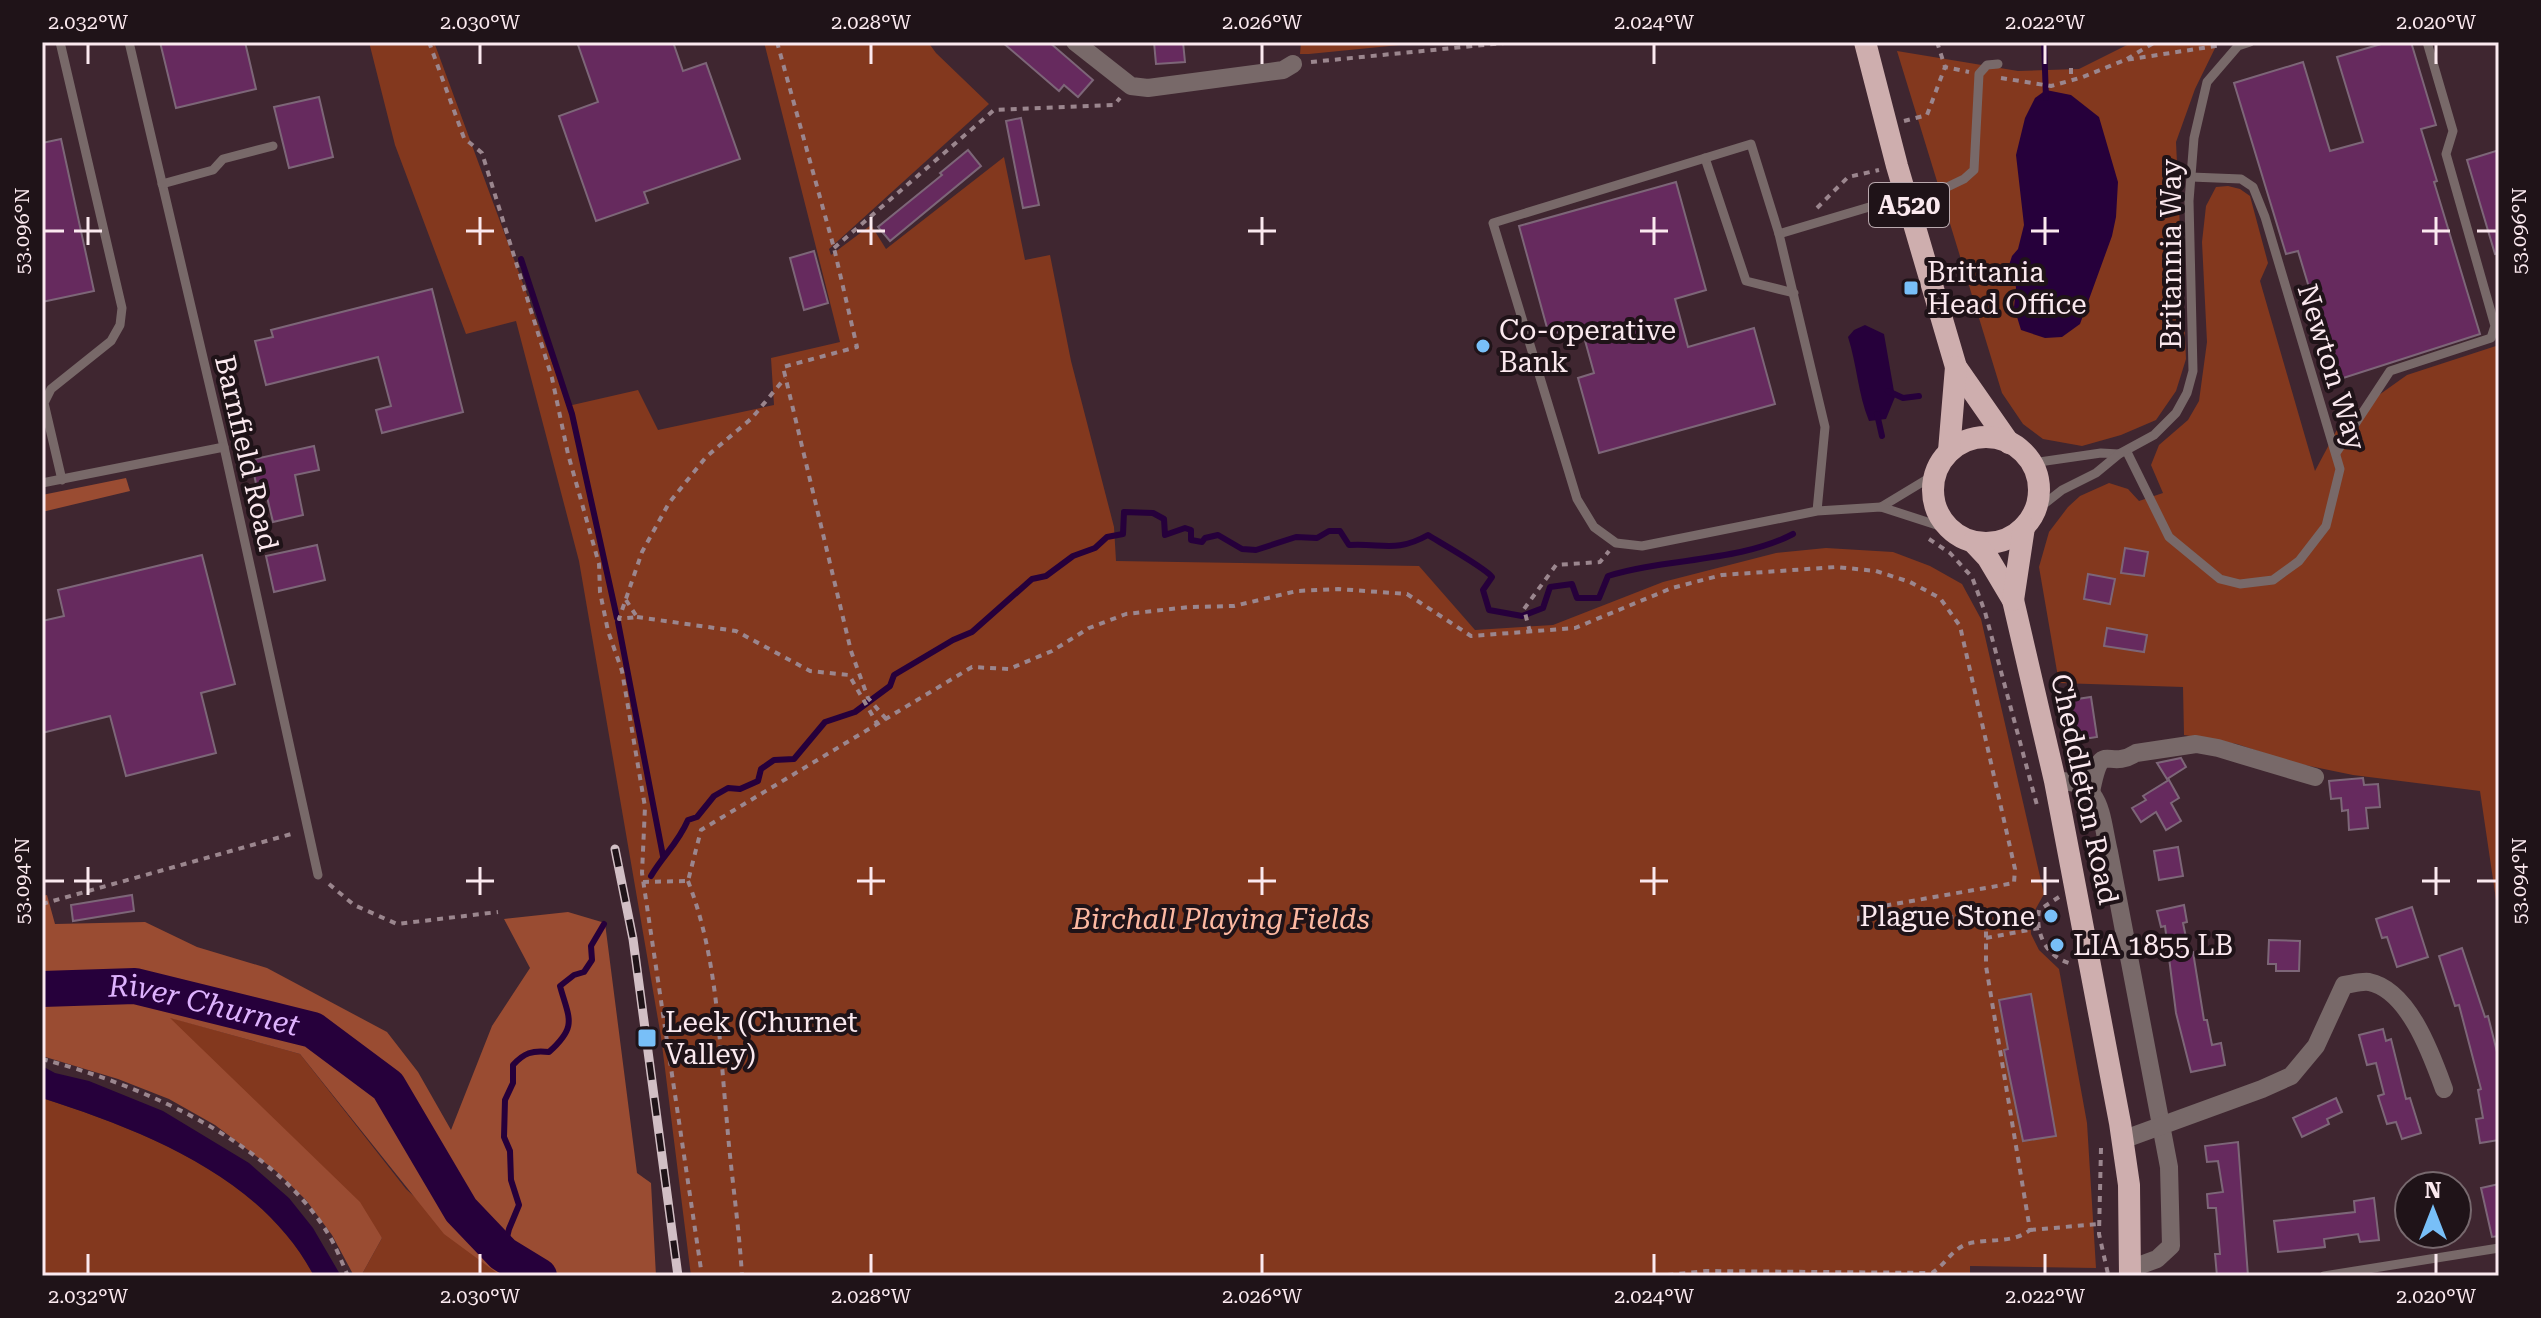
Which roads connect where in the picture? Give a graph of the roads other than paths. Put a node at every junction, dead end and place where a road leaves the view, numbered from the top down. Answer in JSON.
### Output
{"nodes":[{"id":1,"x":60,"y":42,"type":"edge"},
{"id":2,"x":129,"y":42,"type":"edge"},
{"id":3,"x":1075,"y":42,"type":"edge"},
{"id":4,"x":1865,"y":42,"type":"edge"},
{"id":5,"x":2250,"y":42,"type":"edge"},
{"id":6,"x":2427,"y":42,"type":"edge"},
{"id":7,"x":1293,"y":64,"type":"road end"},
{"id":8,"x":1998,"y":64,"type":"dead end"},
{"id":9,"x":273,"y":146,"type":"dead end"},
{"id":10,"x":1705,"y":158,"type":"junction"},
{"id":11,"x":2191,"y":177,"type":"junction"},
{"id":12,"x":162,"y":184,"type":"junction"},
{"id":13,"x":1941,"y":190,"type":"dead end"},
{"id":14,"x":1876,"y":205,"type":"dead end"},
{"id":15,"x":1779,"y":234,"type":"junction"},
{"id":16,"x":1794,"y":293,"type":"junction"},
{"id":17,"x":1956,"y":367,"type":"junction"},
{"id":18,"x":2009,"y":443,"type":"junction"},
{"id":19,"x":224,"y":447,"type":"junction"},
{"id":20,"x":1949,"y":451,"type":"junction"},
{"id":21,"x":2123,"y":453,"type":"junction"},
{"id":22,"x":2336,"y":453,"type":"junction"},
{"id":23,"x":2032,"y":463,"type":"junction"},
{"id":24,"x":1934,"y":475,"type":"junction"},
{"id":25,"x":62,"y":480,"type":"junction"},
{"id":26,"x":42,"y":483,"type":"edge"},
{"id":27,"x":1881,"y":507,"type":"junction"},
{"id":28,"x":1817,"y":511,"type":"junction"},
{"id":29,"x":2029,"y":520,"type":"junction"},
{"id":30,"x":1949,"y":529,"type":"junction"},
{"id":31,"x":1973,"y":542,"type":"junction"},
{"id":32,"x":2013,"y":600,"type":"junction"},
{"id":33,"x":2315,"y":777,"type":"dead end"},
{"id":34,"x":2055,"y":781,"type":"junction"},
{"id":35,"x":2091,"y":792,"type":"junction"},
{"id":36,"x":318,"y":875,"type":"road end"},
{"id":37,"x":2444,"y":1089,"type":"dead end"},
{"id":38,"x":2161,"y":1125,"type":"junction"},
{"id":39,"x":2112,"y":1142,"type":"junction"},
{"id":40,"x":2499,"y":1248,"type":"edge"},
{"id":41,"x":2130,"y":1273,"type":"edge"},
{"id":42,"x":2324,"y":1276,"type":"edge"}],
"edges":[{"from":1,"to":25,"type":"lane"},
{"from":2,"to":12,"type":"lane","name":"Barnfield Road"},
{"from":3,"to":7,"type":"street"},
{"from":4,"to":17,"type":"highway","number":"A520"},
{"from":5,"to":11,"type":"lane","name":"Britannia Way"},
{"from":6,"to":22,"type":"lane"},
{"from":8,"to":13,"type":"lane"},
{"from":9,"to":12,"type":"lane"},
{"from":10,"to":15,"type":"lane"},
{"from":10,"to":16,"type":"lane"},
{"from":10,"to":28,"type":"lane"},
{"from":11,"to":21,"type":"lane","name":"Britannia Way"},
{"from":11,"to":22,"type":"lane","name":"Newton Way"},
{"from":12,"to":19,"type":"lane","name":"Barnfield Road"},
{"from":14,"to":15,"type":"lane"},
{"from":15,"to":16,"type":"lane"},
{"from":16,"to":28,"type":"lane"},
{"from":17,"to":18,"type":"highway","number":"A520"},
{"from":17,"to":20,"type":"highway","number":"A520"},
{"from":18,"to":20,"type":"highway"},
{"from":18,"to":23,"type":"highway"},
{"from":19,"to":25,"type":"lane"},
{"from":19,"to":36,"type":"lane","name":"Barnfield Road"},
{"from":20,"to":24,"type":"highway"},
{"from":21,"to":22,"type":"lane","name":"Newton Way"},
{"from":21,"to":23,"type":"lane"},
{"from":21,"to":29,"type":"lane","name":"Britannia Way"},
{"from":23,"to":29,"type":"highway","name":"Cheddleton Road"},
{"from":24,"to":27,"type":"lane"},
{"from":24,"to":30,"type":"highway"},
{"from":25,"to":26,"type":"lane"},
{"from":27,"to":28,"type":"lane"},
{"from":27,"to":30,"type":"lane"},
{"from":29,"to":31,"type":"highway"},
{"from":29,"to":32,"type":"highway","name":"Cheddleton Road"},
{"from":30,"to":31,"type":"highway","name":"Cheddleton Road"},
{"from":31,"to":32,"type":"highway","name":"Cheddleton Road"},
{"from":32,"to":34,"type":"highway","name":"Cheddleton Road"},
{"from":33,"to":35,"type":"street"},
{"from":34,"to":35,"type":"street"},
{"from":34,"to":39,"type":"highway","name":"Cheddleton Road"},
{"from":35,"to":38,"type":"street"},
{"from":37,"to":38,"type":"street"},
{"from":38,"to":39,"type":"street"},
{"from":38,"to":41,"type":"street"},
{"from":39,"to":41,"type":"highway","name":"Cheddleton Road"},
{"from":40,"to":42,"type":"lane"}]}
